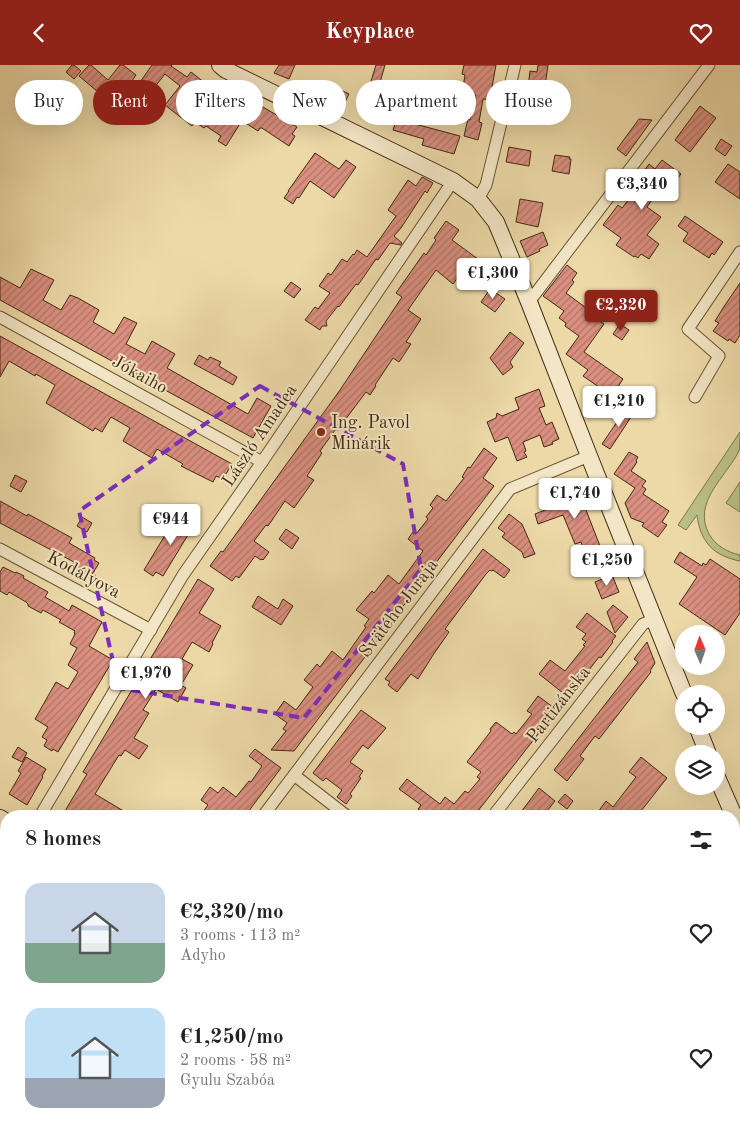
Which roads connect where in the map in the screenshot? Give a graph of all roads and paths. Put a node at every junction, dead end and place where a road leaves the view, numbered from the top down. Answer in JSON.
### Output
{"nodes":[{"id":1,"x":220,"y":65,"type":"edge"},
{"id":2,"x":515,"y":65,"type":"edge"},
{"id":3,"x":708,"y":65,"type":"edge"},
{"id":4,"x":453,"y":181,"type":"junction"},
{"id":5,"x":478,"y":199,"type":"junction"},
{"id":6,"x":740,"y":253,"type":"edge"},
{"id":7,"x":529,"y":302,"type":"junction"},
{"id":8,"x":0,"y":317,"type":"edge"},
{"id":9,"x":695,"y":397,"type":"dead end"},
{"id":10,"x":589,"y":456,"type":"junction"},
{"id":11,"x":262,"y":462,"type":"junction"},
{"id":12,"x":0,"y":549,"type":"edge"},
{"id":13,"x":655,"y":619,"type":"junction"},
{"id":14,"x":151,"y":630,"type":"junction"},
{"id":15,"x":681,"y":685,"type":"edge"},
{"id":16,"x":294,"y":775,"type":"junction"},
{"id":17,"x":725,"y":795,"type":"edge"},
{"id":18,"x":44,"y":810,"type":"edge"},
{"id":19,"x":268,"y":810,"type":"edge"},
{"id":20,"x":339,"y":810,"type":"edge"},
{"id":21,"x":498,"y":810,"type":"edge"},
{"id":22,"x":731,"y":810,"type":"edge"}],
"edges":[{"from":1,"to":4,"type":"street"},
{"from":2,"to":5,"type":"street"},
{"from":3,"to":7,"type":"street"},
{"from":4,"to":5,"type":"street"},
{"from":4,"to":11,"type":"street","name":"László Amadea"},
{"from":5,"to":7,"type":"street"},
{"from":6,"to":9,"type":"street"},
{"from":7,"to":10,"type":"street"},
{"from":8,"to":11,"type":"street","name":"Jókaiho"},
{"from":10,"to":13,"type":"street"},
{"from":10,"to":16,"type":"street","name":"Svätého Juraja"},
{"from":11,"to":14,"type":"street","name":"László Amadea"},
{"from":12,"to":14,"type":"street","name":"Kodályova"},
{"from":13,"to":15,"type":"street"},
{"from":13,"to":21,"type":"street","name":"Partizánska"},
{"from":14,"to":18,"type":"street","name":"László Amadea"},
{"from":16,"to":19,"type":"street","name":"Svätého Juraja"},
{"from":16,"to":20,"type":"street"},
{"from":17,"to":22,"type":"street"}]}
